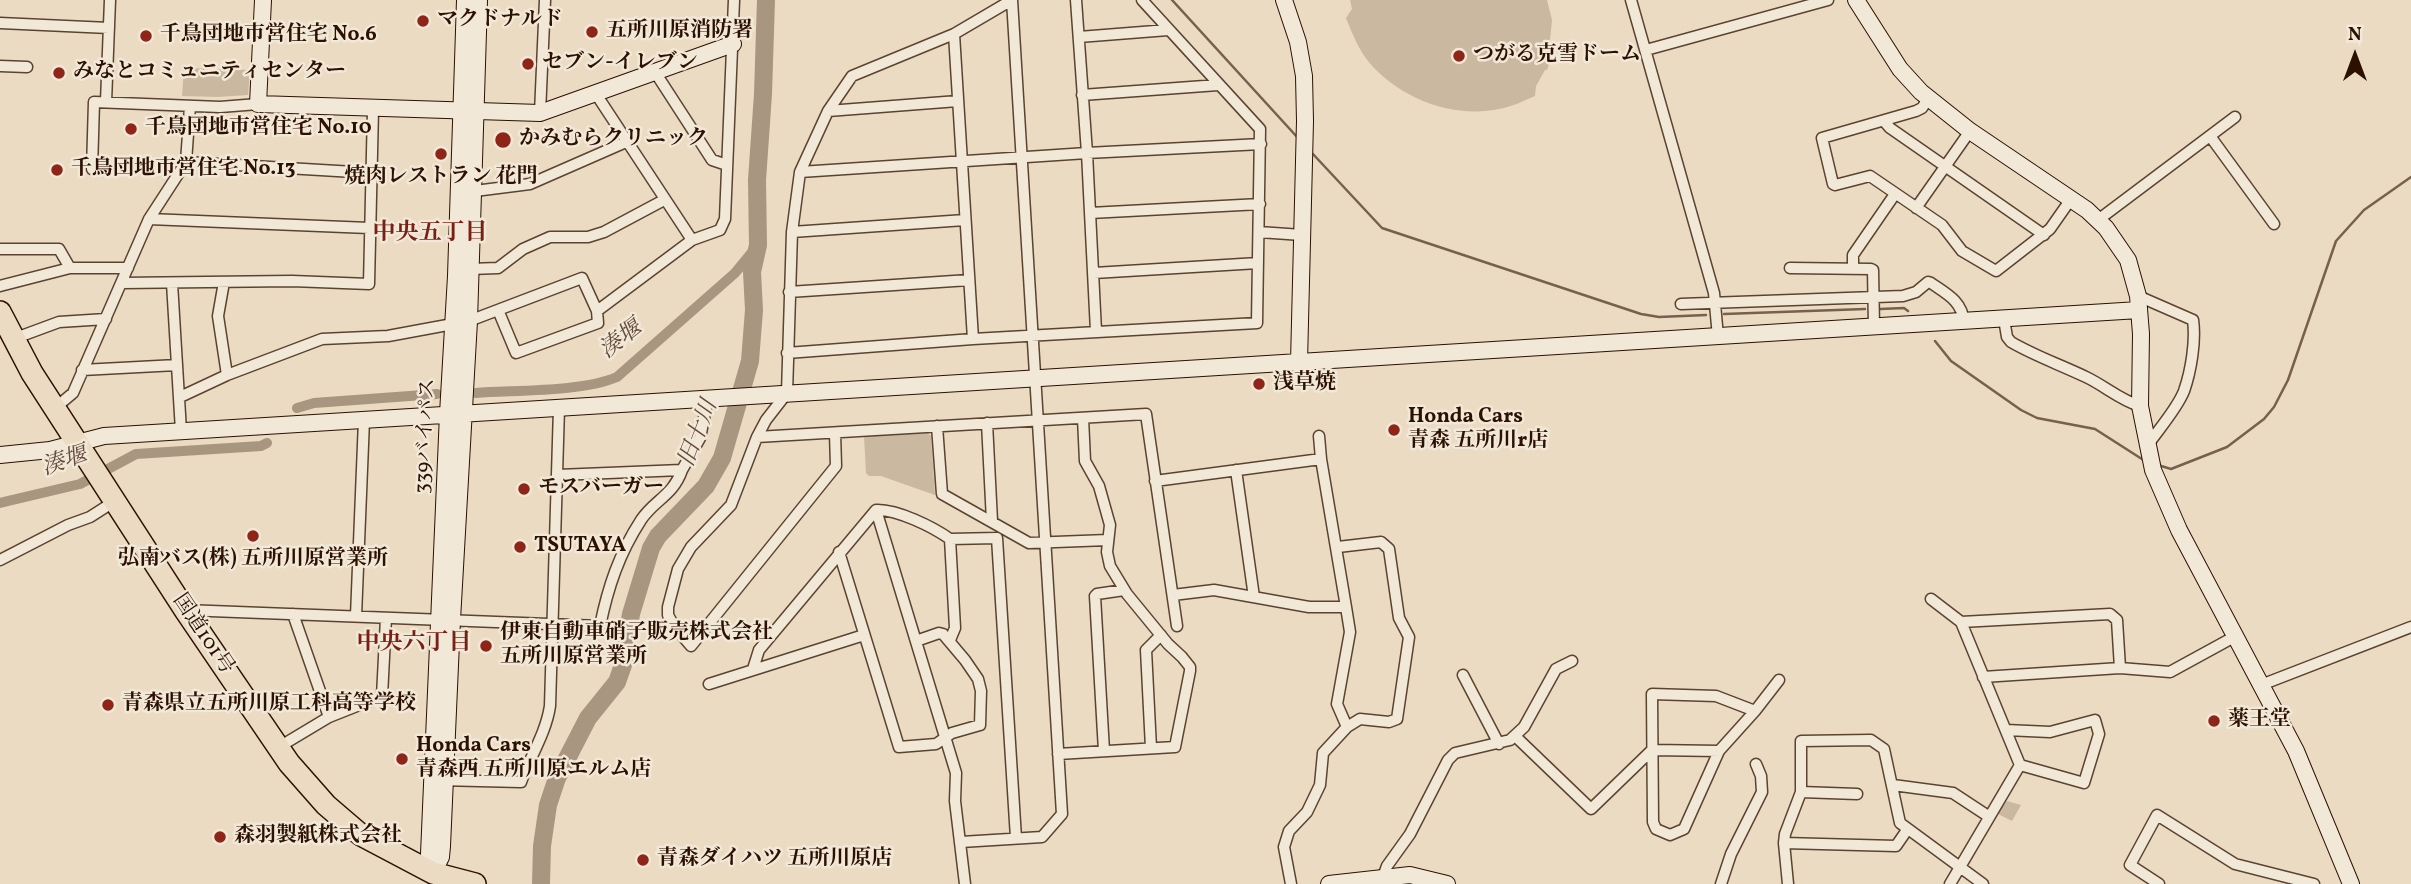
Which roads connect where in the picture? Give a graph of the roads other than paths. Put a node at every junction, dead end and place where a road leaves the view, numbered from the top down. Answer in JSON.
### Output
{"nodes":[{"id":1,"x":110,"y":0,"type":"edge"},
{"id":2,"x":263,"y":0,"type":"edge"},
{"id":3,"x":465,"y":0,"type":"edge"},
{"id":4,"x":479,"y":0,"type":"edge"},
{"id":5,"x":545,"y":0,"type":"edge"},
{"id":6,"x":734,"y":0,"type":"edge"},
{"id":7,"x":1012,"y":0,"type":"edge"},
{"id":8,"x":1076,"y":0,"type":"edge"},
{"id":9,"x":1142,"y":0,"type":"edge"},
{"id":10,"x":1284,"y":0,"type":"edge"},
{"id":11,"x":1631,"y":0,"type":"edge"},
{"id":12,"x":1828,"y":0,"type":"edge"},
{"id":13,"x":1856,"y":0,"type":"edge"},
{"id":14,"x":0,"y":23,"type":"edge"},
{"id":15,"x":109,"y":28,"type":"junction"},
{"id":16,"x":1168,"y":30,"type":"junction"},
{"id":17,"x":954,"y":34,"type":"junction"},
{"id":18,"x":1079,"y":37,"type":"junction"},
{"id":19,"x":733,"y":44,"type":"junction"},
{"id":20,"x":1646,"y":50,"type":"junction"},
{"id":21,"x":0,"y":66,"type":"edge"},
{"id":22,"x":27,"y":67,"type":"dead end"},
{"id":23,"x":655,"y":72,"type":"junction"},
{"id":24,"x":1219,"y":85,"type":"junction"},
{"id":25,"x":596,"y":94,"type":"junction"},
{"id":26,"x":1082,"y":95,"type":"junction"},
{"id":27,"x":1928,"y":99,"type":"junction"},
{"id":28,"x":958,"y":102,"type":"junction"},
{"id":29,"x":106,"y":103,"type":"junction"},
{"id":30,"x":258,"y":104,"type":"junction"},
{"id":31,"x":190,"y":106,"type":"junction"},
{"id":32,"x":373,"y":109,"type":"junction"},
{"id":33,"x":828,"y":111,"type":"junction"},
{"id":34,"x":467,"y":112,"type":"junction"},
{"id":35,"x":540,"y":113,"type":"junction"},
{"id":36,"x":2235,"y":117,"type":"dead end"},
{"id":37,"x":1884,"y":121,"type":"junction"},
{"id":38,"x":1970,"y":131,"type":"junction"},
{"id":39,"x":2210,"y":136,"type":"junction"},
{"id":40,"x":626,"y":142,"type":"junction"},
{"id":41,"x":1261,"y":144,"type":"junction"},
{"id":42,"x":1087,"y":153,"type":"junction"},
{"id":43,"x":1022,"y":157,"type":"junction"},
{"id":44,"x":962,"y":161,"type":"junction"},
{"id":45,"x":186,"y":163,"type":"junction"},
{"id":46,"x":727,"y":165,"type":"junction"},
{"id":47,"x":1945,"y":166,"type":"junction"},
{"id":48,"x":92,"y":169,"type":"dead end"},
{"id":49,"x":800,"y":172,"type":"junction"},
{"id":50,"x":371,"y":173,"type":"junction"},
{"id":51,"x":465,"y":192,"type":"junction"},
{"id":52,"x":1895,"y":194,"type":"junction"},
{"id":53,"x":2071,"y":199,"type":"junction"},
{"id":54,"x":664,"y":200,"type":"junction"},
{"id":55,"x":1260,"y":204,"type":"junction"},
{"id":56,"x":1916,"y":208,"type":"junction"},
{"id":57,"x":1090,"y":213,"type":"junction"},
{"id":58,"x":149,"y":219,"type":"junction"},
{"id":59,"x":965,"y":220,"type":"junction"},
{"id":60,"x":2098,"y":220,"type":"junction"},
{"id":61,"x":2274,"y":224,"type":"dead end"},
{"id":62,"x":369,"y":228,"type":"junction"},
{"id":63,"x":792,"y":232,"type":"junction"},
{"id":64,"x":1259,"y":232,"type":"junction"},
{"id":65,"x":1302,"y":235,"type":"junction"},
{"id":66,"x":2044,"y":235,"type":"junction"},
{"id":67,"x":692,"y":240,"type":"junction"},
{"id":68,"x":0,"y":249,"type":"edge"},
{"id":69,"x":1258,"y":263,"type":"junction"},
{"id":70,"x":70,"y":268,"type":"junction"},
{"id":71,"x":128,"y":268,"type":"junction"},
{"id":72,"x":1790,"y":268,"type":"dead end"},
{"id":73,"x":1853,"y":268,"type":"junction"},
{"id":74,"x":470,"y":269,"type":"junction"},
{"id":75,"x":1094,"y":273,"type":"junction"},
{"id":76,"x":969,"y":280,"type":"junction"},
{"id":77,"x":224,"y":282,"type":"junction"},
{"id":78,"x":122,"y":283,"type":"junction"},
{"id":79,"x":172,"y":283,"type":"junction"},
{"id":80,"x":0,"y":286,"type":"edge"},
{"id":81,"x":789,"y":292,"type":"junction"},
{"id":82,"x":1872,"y":297,"type":"junction"},
{"id":83,"x":1716,"y":302,"type":"junction"},
{"id":84,"x":2138,"y":303,"type":"junction"},
{"id":85,"x":1681,"y":304,"type":"dead end"},
{"id":86,"x":498,"y":310,"type":"junction"},
{"id":87,"x":597,"y":311,"type":"junction"},
{"id":88,"x":0,"y":312,"type":"edge"},
{"id":89,"x":106,"y":319,"type":"junction"},
{"id":90,"x":2004,"y":319,"type":"junction"},
{"id":91,"x":1964,"y":322,"type":"junction"},
{"id":92,"x":461,"y":323,"type":"junction"},
{"id":93,"x":1874,"y":327,"type":"junction"},
{"id":94,"x":1096,"y":331,"type":"junction"},
{"id":95,"x":1033,"y":335,"type":"junction"},
{"id":96,"x":1718,"y":337,"type":"junction"},
{"id":97,"x":13,"y":339,"type":"junction"},
{"id":98,"x":974,"y":339,"type":"junction"},
{"id":99,"x":787,"y":353,"type":"junction"},
{"id":100,"x":1299,"y":362,"type":"junction"},
{"id":101,"x":177,"y":365,"type":"junction"},
{"id":102,"x":82,"y":370,"type":"junction"},
{"id":103,"x":227,"y":375,"type":"junction"},
{"id":104,"x":1035,"y":378,"type":"junction"},
{"id":105,"x":787,"y":393,"type":"junction"},
{"id":106,"x":180,"y":397,"type":"junction"},
{"id":107,"x":714,"y":398,"type":"junction"},
{"id":108,"x":2140,"y":405,"type":"junction"},
{"id":109,"x":55,"y":408,"type":"junction"},
{"id":110,"x":559,"y":408,"type":"junction"},
{"id":111,"x":456,"y":414,"type":"junction"},
{"id":112,"x":1083,"y":418,"type":"junction"},
{"id":113,"x":365,"y":419,"type":"junction"},
{"id":114,"x":1038,"y":420,"type":"junction"},
{"id":115,"x":987,"y":423,"type":"junction"},
{"id":116,"x":937,"y":426,"type":"junction"},
{"id":117,"x":181,"y":431,"type":"junction"},
{"id":118,"x":835,"y":433,"type":"junction"},
{"id":119,"x":1319,"y":436,"type":"dead end"},
{"id":120,"x":757,"y":437,"type":"junction"},
{"id":121,"x":77,"y":442,"type":"junction"},
{"id":122,"x":0,"y":455,"type":"edge"},
{"id":123,"x":1321,"y":459,"type":"junction"},
{"id":124,"x":2150,"y":459,"type":"junction"},
{"id":125,"x":682,"y":470,"type":"junction"},
{"id":126,"x":1236,"y":470,"type":"junction"},
{"id":127,"x":558,"y":475,"type":"junction"},
{"id":128,"x":1155,"y":481,"type":"junction"},
{"id":129,"x":109,"y":492,"type":"junction"},
{"id":130,"x":876,"y":510,"type":"junction"},
{"id":131,"x":992,"y":521,"type":"junction"},
{"id":132,"x":950,"y":539,"type":"junction"},
{"id":133,"x":1108,"y":540,"type":"junction"},
{"id":134,"x":1045,"y":542,"type":"junction"},
{"id":135,"x":1338,"y":547,"type":"junction"},
{"id":136,"x":839,"y":552,"type":"junction"},
{"id":137,"x":0,"y":560,"type":"edge"},
{"id":138,"x":1124,"y":590,"type":"junction"},
{"id":139,"x":1173,"y":595,"type":"junction"},
{"id":140,"x":1254,"y":597,"type":"junction"},
{"id":141,"x":1931,"y":599,"type":"dead end"},
{"id":142,"x":1346,"y":607,"type":"junction"},
{"id":143,"x":185,"y":610,"type":"junction"},
{"id":144,"x":293,"y":614,"type":"junction"},
{"id":145,"x":356,"y":616,"type":"junction"},
{"id":146,"x":386,"y":618,"type":"junction"},
{"id":147,"x":446,"y":620,"type":"junction"},
{"id":148,"x":1961,"y":621,"type":"junction"},
{"id":149,"x":552,"y":624,"type":"junction"},
{"id":150,"x":1177,"y":626,"type":"dead end"},
{"id":151,"x":2411,"y":627,"type":"edge"},
{"id":152,"x":864,"y":635,"type":"junction"},
{"id":153,"x":1161,"y":635,"type":"junction"},
{"id":154,"x":2234,"y":637,"type":"junction"},
{"id":155,"x":950,"y":640,"type":"junction"},
{"id":156,"x":916,"y":641,"type":"junction"},
{"id":157,"x":1572,"y":661,"type":"dead end"},
{"id":158,"x":2120,"y":668,"type":"junction"},
{"id":159,"x":753,"y":670,"type":"junction"},
{"id":160,"x":1463,"y":675,"type":"dead end"},
{"id":161,"x":1983,"y":677,"type":"junction"},
{"id":162,"x":1779,"y":680,"type":"dead end"},
{"id":163,"x":709,"y":684,"type":"dead end"},
{"id":164,"x":2261,"y":685,"type":"junction"},
{"id":165,"x":1755,"y":710,"type":"junction"},
{"id":166,"x":329,"y":717,"type":"junction"},
{"id":167,"x":1346,"y":727,"type":"junction"},
{"id":168,"x":2006,"y":730,"type":"junction"},
{"id":169,"x":1515,"y":736,"type":"junction"},
{"id":170,"x":946,"y":737,"type":"junction"},
{"id":171,"x":1499,"y":744,"type":"junction"},
{"id":172,"x":279,"y":747,"type":"junction"},
{"id":173,"x":1151,"y":748,"type":"junction"},
{"id":174,"x":1652,"y":750,"type":"junction"},
{"id":175,"x":1104,"y":751,"type":"junction"},
{"id":176,"x":1719,"y":751,"type":"junction"},
{"id":177,"x":1058,"y":754,"type":"junction"},
{"id":178,"x":1756,"y":764,"type":"dead end"},
{"id":179,"x":2020,"y":765,"type":"junction"},
{"id":180,"x":438,"y":780,"type":"junction"},
{"id":181,"x":1893,"y":785,"type":"junction"},
{"id":182,"x":1801,"y":792,"type":"junction"},
{"id":183,"x":1857,"y":794,"type":"dead end"},
{"id":184,"x":1988,"y":816,"type":"junction"},
{"id":185,"x":1907,"y":830,"type":"junction"},
{"id":186,"x":1016,"y":838,"type":"junction"},
{"id":187,"x":961,"y":842,"type":"junction"},
{"id":188,"x":1784,"y":843,"type":"junction"},
{"id":189,"x":1960,"y":869,"type":"junction"},
{"id":190,"x":1383,"y":877,"type":"junction"},
{"id":191,"x":432,"y":879,"type":"edge"},
{"id":192,"x":1353,"y":882,"type":"edge"},
{"id":193,"x":475,"y":884,"type":"edge"},
{"id":194,"x":965,"y":884,"type":"edge"},
{"id":195,"x":1291,"y":884,"type":"edge"},
{"id":196,"x":1329,"y":884,"type":"edge"},
{"id":197,"x":1447,"y":884,"type":"edge"},
{"id":198,"x":1721,"y":884,"type":"edge"},
{"id":199,"x":1788,"y":884,"type":"edge"},
{"id":200,"x":1950,"y":884,"type":"edge"},
{"id":201,"x":1983,"y":884,"type":"edge"},
{"id":202,"x":2159,"y":884,"type":"edge"},
{"id":203,"x":2314,"y":884,"type":"edge"},
{"id":204,"x":2350,"y":884,"type":"edge"}],
"edges":[{"from":1,"to":15,"type":"street"},
{"from":2,"to":30,"type":"street"},
{"from":3,"to":34,"type":"street","name":"339バイパス"},
{"from":4,"to":34,"type":"street"},
{"from":5,"to":35,"type":"street"},
{"from":6,"to":19,"type":"street"},
{"from":7,"to":17,"type":"street"},
{"from":7,"to":43,"type":"street"},
{"from":8,"to":18,"type":"street"},
{"from":9,"to":16,"type":"street"},
{"from":10,"to":65,"type":"street"},
{"from":11,"to":20,"type":"street"},
{"from":12,"to":20,"type":"street"},
{"from":13,"to":27,"type":"street"},
{"from":14,"to":15,"type":"street"},
{"from":15,"to":29,"type":"street"},
{"from":16,"to":18,"type":"street"},
{"from":16,"to":24,"type":"street"},
{"from":17,"to":28,"type":"street"},
{"from":17,"to":33,"type":"street"},
{"from":18,"to":26,"type":"street"},
{"from":19,"to":23,"type":"street"},
{"from":19,"to":46,"type":"street"},
{"from":20,"to":83,"type":"street"},
{"from":21,"to":22,"type":"street"},
{"from":23,"to":25,"type":"street"},
{"from":23,"to":46,"type":"street"},
{"from":24,"to":26,"type":"street"},
{"from":24,"to":41,"type":"street"},
{"from":25,"to":35,"type":"street"},
{"from":25,"to":40,"type":"street"},
{"from":26,"to":42,"type":"street"},
{"from":27,"to":37,"type":"street"},
{"from":27,"to":38,"type":"street"},
{"from":28,"to":33,"type":"street"},
{"from":28,"to":44,"type":"street"},
{"from":29,"to":31,"type":"street"},
{"from":29,"to":48,"type":"street"},
{"from":30,"to":31,"type":"street"},
{"from":30,"to":32,"type":"street"},
{"from":31,"to":45,"type":"street"},
{"from":32,"to":34,"type":"street"},
{"from":32,"to":50,"type":"street"},
{"from":33,"to":49,"type":"street"},
{"from":34,"to":35,"type":"street"},
{"from":34,"to":51,"type":"street","name":"339バイパス"},
{"from":36,"to":39,"type":"street"},
{"from":37,"to":47,"type":"street"},
{"from":37,"to":52,"type":"street"},
{"from":38,"to":47,"type":"street"},
{"from":38,"to":53,"type":"street"},
{"from":39,"to":60,"type":"street"},
{"from":39,"to":61,"type":"street"},
{"from":40,"to":51,"type":"street"},
{"from":40,"to":54,"type":"street"},
{"from":41,"to":42,"type":"street"},
{"from":41,"to":55,"type":"street"},
{"from":42,"to":43,"type":"street"},
{"from":42,"to":57,"type":"street"},
{"from":43,"to":44,"type":"street"},
{"from":43,"to":95,"type":"street"},
{"from":44,"to":49,"type":"street"},
{"from":44,"to":59,"type":"street"},
{"from":45,"to":50,"type":"street"},
{"from":45,"to":58,"type":"street"},
{"from":46,"to":67,"type":"street"},
{"from":47,"to":56,"type":"street"},
{"from":47,"to":66,"type":"street"},
{"from":49,"to":63,"type":"street"},
{"from":50,"to":62,"type":"street"},
{"from":51,"to":74,"type":"street"},
{"from":51,"to":92,"type":"street","name":"339バイパス"},
{"from":52,"to":56,"type":"street"},
{"from":52,"to":73,"type":"street"},
{"from":53,"to":60,"type":"street"},
{"from":53,"to":66,"type":"street"},
{"from":54,"to":67,"type":"street"},
{"from":54,"to":74,"type":"street"},
{"from":55,"to":57,"type":"street"},
{"from":55,"to":64,"type":"street"},
{"from":56,"to":66,"type":"street"},
{"from":57,"to":75,"type":"street"},
{"from":58,"to":62,"type":"street"},
{"from":58,"to":71,"type":"street"},
{"from":59,"to":63,"type":"street"},
{"from":59,"to":76,"type":"street"},
{"from":60,"to":84,"type":"street"},
{"from":62,"to":77,"type":"street"},
{"from":63,"to":81,"type":"street"},
{"from":64,"to":65,"type":"street"},
{"from":64,"to":69,"type":"street"},
{"from":65,"to":100,"type":"street"},
{"from":67,"to":87,"type":"street"},
{"from":68,"to":70,"type":"street"},
{"from":69,"to":75,"type":"street"},
{"from":69,"to":94,"type":"street"},
{"from":70,"to":71,"type":"street"},
{"from":70,"to":80,"type":"street"},
{"from":71,"to":78,"type":"street"},
{"from":72,"to":73,"type":"street"},
{"from":73,"to":82,"type":"street"},
{"from":74,"to":92,"type":"street"},
{"from":75,"to":94,"type":"street"},
{"from":76,"to":81,"type":"street"},
{"from":76,"to":98,"type":"street"},
{"from":77,"to":79,"type":"street"},
{"from":77,"to":103,"type":"street"},
{"from":78,"to":79,"type":"street"},
{"from":78,"to":89,"type":"street"},
{"from":79,"to":101,"type":"street"},
{"from":81,"to":99,"type":"street"},
{"from":82,"to":83,"type":"street"},
{"from":82,"to":91,"type":"street"},
{"from":82,"to":93,"type":"street"},
{"from":83,"to":85,"type":"street"},
{"from":83,"to":96,"type":"street"},
{"from":84,"to":90,"type":"street"},
{"from":84,"to":108,"type":"street"},
{"from":84,"to":124,"type":"street"},
{"from":86,"to":87,"type":"street"},
{"from":86,"to":87,"type":"street"},
{"from":86,"to":92,"type":"street"},
{"from":88,"to":97,"type":"highway","name":"国道101号"},
{"from":89,"to":97,"type":"street"},
{"from":89,"to":102,"type":"street"},
{"from":90,"to":91,"type":"street"},
{"from":90,"to":108,"type":"street"},
{"from":91,"to":93,"type":"street"},
{"from":92,"to":103,"type":"street"},
{"from":92,"to":111,"type":"street","name":"339バイパス"},
{"from":93,"to":96,"type":"street"},
{"from":94,"to":95,"type":"street"},
{"from":95,"to":98,"type":"street"},
{"from":95,"to":104,"type":"street"},
{"from":96,"to":100,"type":"street"},
{"from":97,"to":109,"type":"highway","name":"国道101号"},
{"from":98,"to":99,"type":"street"},
{"from":99,"to":105,"type":"street"},
{"from":100,"to":104,"type":"street"},
{"from":101,"to":102,"type":"street"},
{"from":101,"to":106,"type":"street"},
{"from":102,"to":109,"type":"street"},
{"from":103,"to":106,"type":"street"},
{"from":104,"to":105,"type":"street"},
{"from":104,"to":114,"type":"street"},
{"from":105,"to":107,"type":"street"},
{"from":105,"to":120,"type":"street"},
{"from":106,"to":117,"type":"street"},
{"from":107,"to":110,"type":"street"},
{"from":107,"to":125,"type":"street"},
{"from":108,"to":124,"type":"street"},
{"from":109,"to":121,"type":"highway","name":"国道101号"},
{"from":110,"to":111,"type":"street"},
{"from":110,"to":127,"type":"street"},
{"from":111,"to":113,"type":"street"},
{"from":111,"to":147,"type":"street","name":"339バイパス"},
{"from":112,"to":114,"type":"street"},
{"from":112,"to":128,"type":"street"},
{"from":112,"to":133,"type":"street"},
{"from":113,"to":117,"type":"street"},
{"from":113,"to":145,"type":"street"},
{"from":114,"to":115,"type":"street"},
{"from":114,"to":134,"type":"street"},
{"from":115,"to":116,"type":"street"},
{"from":115,"to":131,"type":"street"},
{"from":116,"to":118,"type":"street"},
{"from":116,"to":131,"type":"street"},
{"from":117,"to":121,"type":"street"},
{"from":118,"to":120,"type":"street"},
{"from":118,"to":120,"type":"street"},
{"from":119,"to":123,"type":"street"},
{"from":121,"to":122,"type":"street"},
{"from":121,"to":129,"type":"highway","name":"国道101号"},
{"from":123,"to":126,"type":"street"},
{"from":123,"to":135,"type":"street"},
{"from":124,"to":154,"type":"street"},
{"from":125,"to":127,"type":"street"},
{"from":125,"to":149,"type":"street"},
{"from":126,"to":128,"type":"street"},
{"from":126,"to":140,"type":"street"},
{"from":127,"to":149,"type":"street"},
{"from":128,"to":139,"type":"street"},
{"from":129,"to":137,"type":"street"},
{"from":129,"to":143,"type":"highway","name":"国道101号"},
{"from":130,"to":132,"type":"street"},
{"from":130,"to":136,"type":"street"},
{"from":130,"to":156,"type":"street"},
{"from":131,"to":134,"type":"street"},
{"from":132,"to":155,"type":"street"},
{"from":132,"to":186,"type":"street"},
{"from":133,"to":134,"type":"street"},
{"from":133,"to":138,"type":"street"},
{"from":134,"to":177,"type":"street"},
{"from":135,"to":142,"type":"street"},
{"from":135,"to":167,"type":"street"},
{"from":136,"to":152,"type":"street"},
{"from":136,"to":159,"type":"street"},
{"from":138,"to":153,"type":"street"},
{"from":138,"to":175,"type":"street"},
{"from":139,"to":140,"type":"street"},
{"from":139,"to":150,"type":"street"},
{"from":140,"to":142,"type":"street"},
{"from":141,"to":148,"type":"street"},
{"from":142,"to":167,"type":"street"},
{"from":143,"to":144,"type":"street"},
{"from":143,"to":172,"type":"highway","name":"国道101号"},
{"from":144,"to":145,"type":"street"},
{"from":144,"to":166,"type":"street"},
{"from":145,"to":146,"type":"street"},
{"from":146,"to":147,"type":"street"},
{"from":146,"to":166,"type":"street"},
{"from":147,"to":149,"type":"street"},
{"from":147,"to":180,"type":"street","name":"339バイパス"},
{"from":148,"to":158,"type":"street"},
{"from":148,"to":161,"type":"street"},
{"from":149,"to":180,"type":"street"},
{"from":151,"to":164,"type":"street"},
{"from":152,"to":159,"type":"street"},
{"from":152,"to":170,"type":"street"},
{"from":153,"to":173,"type":"street"},
{"from":153,"to":173,"type":"street"},
{"from":154,"to":158,"type":"street"},
{"from":154,"to":164,"type":"street"},
{"from":155,"to":156,"type":"street"},
{"from":155,"to":170,"type":"street"},
{"from":156,"to":170,"type":"street"},
{"from":157,"to":169,"type":"street"},
{"from":158,"to":161,"type":"street"},
{"from":159,"to":163,"type":"street"},
{"from":160,"to":171,"type":"street"},
{"from":161,"to":168,"type":"street"},
{"from":162,"to":165,"type":"street"},
{"from":164,"to":204,"type":"street"},
{"from":165,"to":174,"type":"street"},
{"from":165,"to":176,"type":"street"},
{"from":166,"to":172,"type":"street"},
{"from":167,"to":195,"type":"street"},
{"from":168,"to":179,"type":"street"},
{"from":168,"to":179,"type":"street"},
{"from":169,"to":171,"type":"street"},
{"from":169,"to":174,"type":"street"},
{"from":170,"to":187,"type":"street"},
{"from":171,"to":190,"type":"street"},
{"from":172,"to":191,"type":"highway","name":"国道101号"},
{"from":173,"to":175,"type":"street"},
{"from":174,"to":176,"type":"street"},
{"from":174,"to":176,"type":"street"},
{"from":175,"to":177,"type":"street"},
{"from":177,"to":186,"type":"street"},
{"from":178,"to":198,"type":"street"},
{"from":179,"to":184,"type":"street"},
{"from":180,"to":191,"type":"street","name":"339バイパス"},
{"from":181,"to":182,"type":"street"},
{"from":181,"to":184,"type":"street"},
{"from":181,"to":185,"type":"street"},
{"from":182,"to":183,"type":"street"},
{"from":182,"to":188,"type":"street"},
{"from":184,"to":189,"type":"street"},
{"from":185,"to":188,"type":"street"},
{"from":185,"to":189,"type":"street"},
{"from":186,"to":187,"type":"street"},
{"from":187,"to":194,"type":"street"},
{"from":188,"to":199,"type":"street"},
{"from":189,"to":200,"type":"street"},
{"from":189,"to":201,"type":"street"},
{"from":190,"to":192,"type":"street"},
{"from":190,"to":197,"type":"street"},
{"from":191,"to":193,"type":"highway","name":"国道101号"},
{"from":192,"to":196,"type":"street"},
{"from":202,"to":203,"type":"street"}]}
